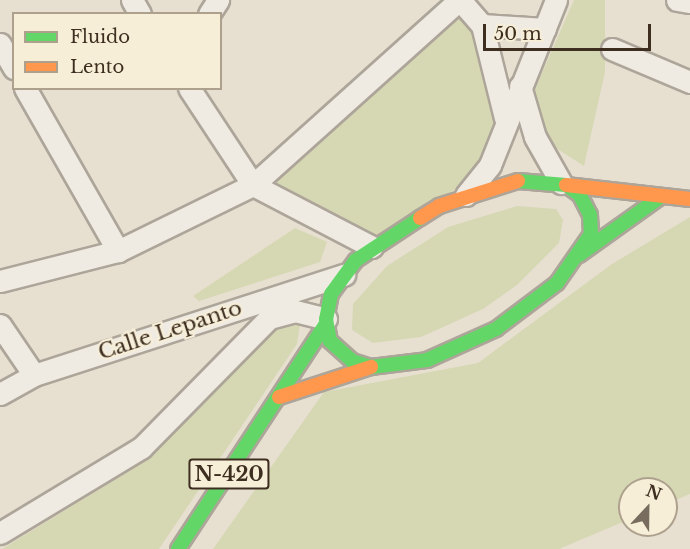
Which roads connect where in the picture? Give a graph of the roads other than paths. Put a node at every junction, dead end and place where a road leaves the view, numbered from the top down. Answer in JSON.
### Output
{"nodes":[{"id":1,"x":459,"y":0,"type":"edge"},
{"id":2,"x":556,"y":0,"type":"edge"},
{"id":3,"x":677,"y":0,"type":"edge"},
{"id":4,"x":690,"y":2,"type":"edge"},
{"id":5,"x":482,"y":25,"type":"junction"},
{"id":6,"x":545,"y":29,"type":"junction"},
{"id":7,"x":0,"y":44,"type":"edge"},
{"id":8,"x":612,"y":49,"type":"dead end"},
{"id":9,"x":12,"y":65,"type":"edge"},
{"id":10,"x":690,"y":82,"type":"edge"},
{"id":11,"x":520,"y":86,"type":"junction"},
{"id":12,"x":26,"y":90,"type":"edge"},
{"id":13,"x":190,"y":90,"type":"edge"},
{"id":14,"x":505,"y":118,"type":"junction"},
{"id":15,"x":563,"y":184,"type":"junction"},
{"id":16,"x":253,"y":185,"type":"junction"},
{"id":17,"x":466,"y":195,"type":"junction"},
{"id":18,"x":659,"y":198,"type":"junction"},
{"id":19,"x":690,"y":199,"type":"edge"},
{"id":20,"x":372,"y":247,"type":"junction"},
{"id":21,"x":118,"y":251,"type":"junction"},
{"id":22,"x":579,"y":255,"type":"junction"},
{"id":23,"x":344,"y":275,"type":"junction"},
{"id":24,"x":0,"y":281,"type":"edge"},
{"id":25,"x":326,"y":322,"type":"junction"},
{"id":26,"x":0,"y":325,"type":"edge"},
{"id":27,"x":371,"y":367,"type":"junction"},
{"id":28,"x":34,"y":375,"type":"junction"},
{"id":29,"x":0,"y":394,"type":"edge"},
{"id":30,"x":279,"y":398,"type":"junction"},
{"id":31,"x":0,"y":533,"type":"edge"},
{"id":32,"x":178,"y":549,"type":"edge"}],
"edges":[{"from":1,"to":5,"type":"street"},
{"from":1,"to":16,"type":"street"},
{"from":2,"to":6,"type":"street"},
{"from":3,"to":4,"type":"street"},
{"from":5,"to":6,"type":"street"},
{"from":5,"to":14,"type":"street"},
{"from":6,"to":11,"type":"street"},
{"from":7,"to":9,"type":"street"},
{"from":8,"to":10,"type":"street"},
{"from":11,"to":14,"type":"street"},
{"from":11,"to":15,"type":"street"},
{"from":12,"to":21,"type":"street"},
{"from":13,"to":16,"type":"street"},
{"from":14,"to":17,"type":"street"},
{"from":15,"to":17,"type":"highway"},
{"from":15,"to":18,"type":"highway"},
{"from":15,"to":22,"type":"highway"},
{"from":16,"to":20,"type":"street"},
{"from":16,"to":21,"type":"street"},
{"from":17,"to":20,"type":"highway"},
{"from":18,"to":19,"type":"highway"},
{"from":18,"to":22,"type":"highway"},
{"from":20,"to":23,"type":"highway"},
{"from":21,"to":24,"type":"street"},
{"from":22,"to":27,"type":"highway"},
{"from":23,"to":25,"type":"highway"},
{"from":23,"to":28,"type":"street","name":"Calle Lepanto"},
{"from":25,"to":27,"type":"highway"},
{"from":25,"to":30,"type":"highway","number":"N-420"},
{"from":25,"to":31,"type":"street"},
{"from":26,"to":28,"type":"street"},
{"from":27,"to":30,"type":"highway"},
{"from":28,"to":29,"type":"street","name":"Calle Lepanto"},
{"from":30,"to":32,"type":"highway","number":"N-420"}]}
